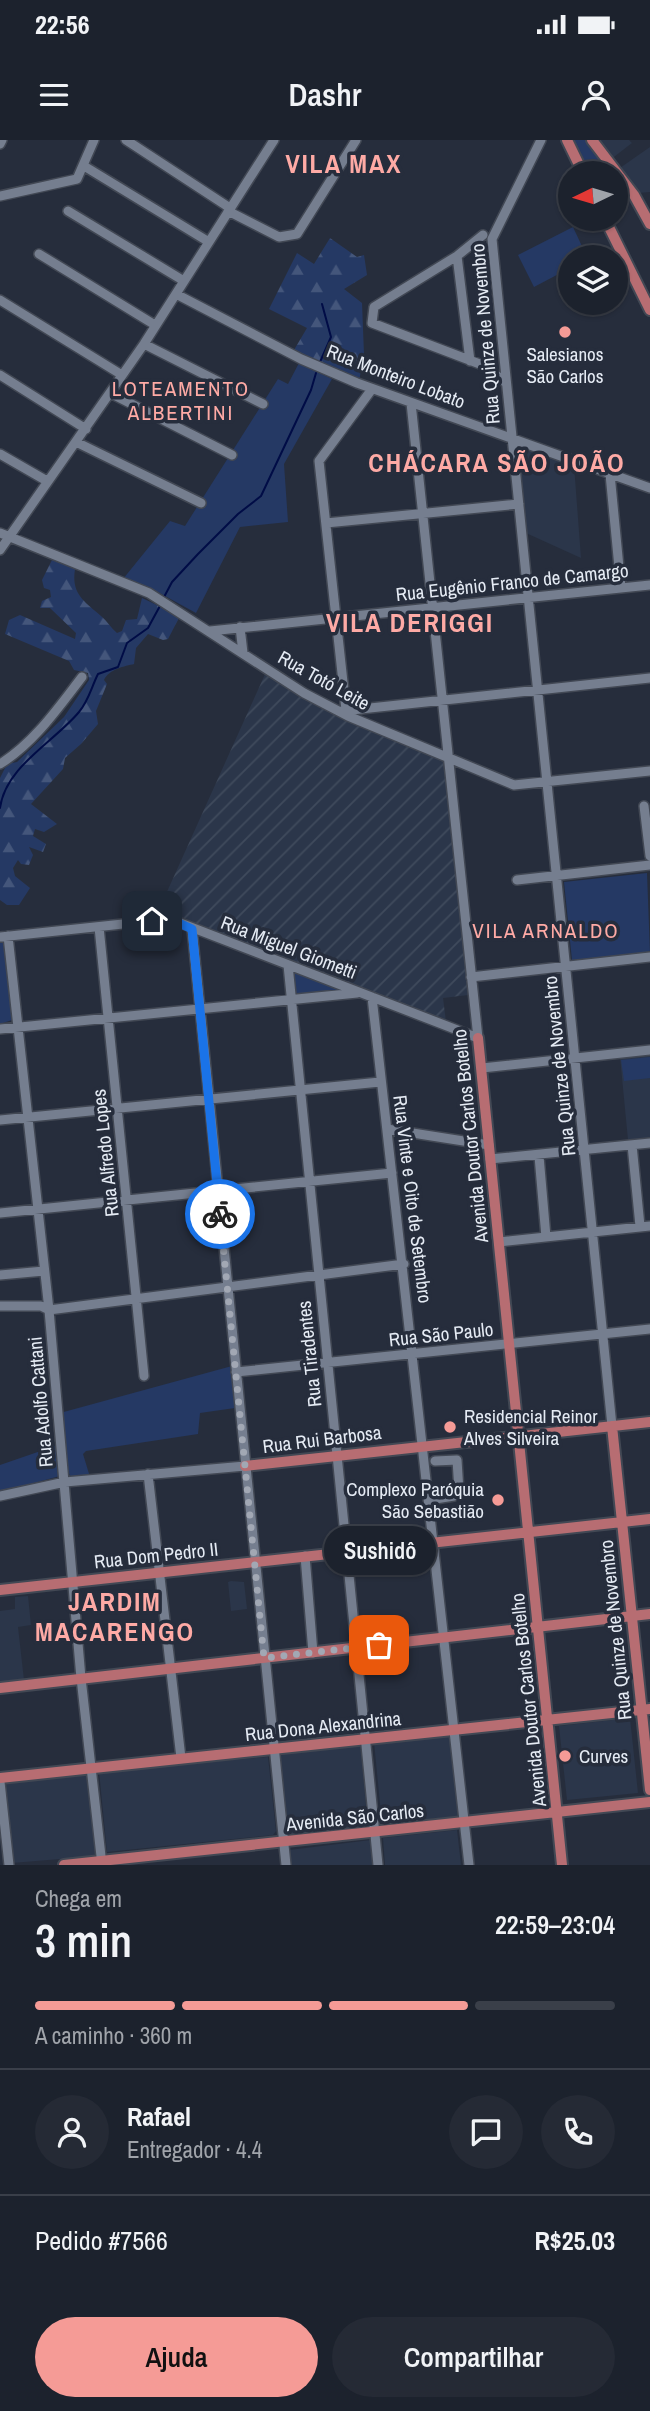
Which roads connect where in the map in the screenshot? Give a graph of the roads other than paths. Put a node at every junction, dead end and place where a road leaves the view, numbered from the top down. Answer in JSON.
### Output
{"nodes":[{"id":1,"x":94,"y":140,"type":"edge"},
{"id":2,"x":126,"y":140,"type":"edge"},
{"id":3,"x":274,"y":140,"type":"edge"},
{"id":4,"x":356,"y":140,"type":"edge"},
{"id":5,"x":541,"y":140,"type":"edge"},
{"id":6,"x":592,"y":140,"type":"edge"},
{"id":7,"x":568,"y":141,"type":"edge"},
{"id":8,"x":577,"y":161,"type":"edge"},
{"id":9,"x":607,"y":161,"type":"edge"},
{"id":10,"x":84,"y":166,"type":"junction"},
{"id":11,"x":628,"y":188,"type":"edge"},
{"id":12,"x":0,"y":197,"type":"edge"},
{"id":13,"x":229,"y":210,"type":"junction"},
{"id":14,"x":68,"y":211,"type":"dead end"},
{"id":15,"x":648,"y":218,"type":"edge"},
{"id":16,"x":611,"y":231,"type":"edge"},
{"id":17,"x":483,"y":235,"type":"dead end"},
{"id":18,"x":209,"y":242,"type":"junction"},
{"id":19,"x":39,"y":254,"type":"dead end"},
{"id":20,"x":457,"y":256,"type":"junction"},
{"id":21,"x":184,"y":281,"type":"junction"},
{"id":22,"x":176,"y":294,"type":"junction"},
{"id":23,"x":0,"y":300,"type":"edge"},
{"id":24,"x":650,"y":310,"type":"edge"},
{"id":25,"x":155,"y":325,"type":"junction"},
{"id":26,"x":144,"y":344,"type":"junction"},
{"id":27,"x":470,"y":361,"type":"junction"},
{"id":28,"x":504,"y":362,"type":"junction"},
{"id":29,"x":485,"y":366,"type":"junction"},
{"id":30,"x":0,"y":375,"type":"edge"},
{"id":31,"x":122,"y":375,"type":"junction"},
{"id":32,"x":506,"y":383,"type":"junction"},
{"id":33,"x":372,"y":388,"type":"junction"},
{"id":34,"x":110,"y":393,"type":"junction"},
{"id":35,"x":411,"y":403,"type":"junction"},
{"id":36,"x":263,"y":404,"type":"dead end"},
{"id":37,"x":86,"y":429,"type":"junction"},
{"id":38,"x":511,"y":438,"type":"junction"},
{"id":39,"x":76,"y":442,"type":"junction"},
{"id":40,"x":0,"y":454,"type":"edge"},
{"id":41,"x":232,"y":455,"type":"dead end"},
{"id":42,"x":610,"y":474,"type":"junction"},
{"id":43,"x":47,"y":481,"type":"junction"},
{"id":44,"x":650,"y":488,"type":"edge"},
{"id":45,"x":201,"y":503,"type":"dead end"},
{"id":46,"x":519,"y":504,"type":"junction"},
{"id":47,"x":423,"y":514,"type":"junction"},
{"id":48,"x":326,"y":523,"type":"junction"},
{"id":49,"x":4,"y":535,"type":"edge"},
{"id":50,"x":0,"y":550,"type":"edge"},
{"id":51,"x":650,"y":585,"type":"edge"},
{"id":52,"x":621,"y":588,"type":"junction"},
{"id":53,"x":528,"y":597,"type":"junction"},
{"id":54,"x":432,"y":608,"type":"junction"},
{"id":55,"x":335,"y":618,"type":"junction"},
{"id":56,"x":240,"y":626,"type":"junction"},
{"id":57,"x":210,"y":632,"type":"junction"},
{"id":58,"x":243,"y":653,"type":"junction"},
{"id":59,"x":82,"y":677,"type":"dead end"},
{"id":60,"x":650,"y":678,"type":"edge"},
{"id":61,"x":538,"y":689,"type":"junction"},
{"id":62,"x":442,"y":699,"type":"junction"},
{"id":63,"x":343,"y":711,"type":"junction"},
{"id":64,"x":448,"y":758,"type":"junction"},
{"id":65,"x":0,"y":764,"type":"edge"},
{"id":66,"x":650,"y":771,"type":"edge"},
{"id":67,"x":548,"y":781,"type":"junction"},
{"id":68,"x":644,"y":806,"type":"dead end"},
{"id":69,"x":650,"y":856,"type":"edge"},
{"id":70,"x":650,"y":865,"type":"edge"},
{"id":71,"x":558,"y":876,"type":"junction"},
{"id":72,"x":517,"y":880,"type":"dead end"},
{"id":73,"x":99,"y":927,"type":"junction"},
{"id":74,"x":192,"y":929,"type":"junction"},
{"id":75,"x":4,"y":937,"type":"edge"},
{"id":76,"x":650,"y":957,"type":"edge"},
{"id":77,"x":288,"y":965,"type":"junction"},
{"id":78,"x":566,"y":967,"type":"junction"},
{"id":79,"x":471,"y":977,"type":"junction"},
{"id":80,"x":358,"y":993,"type":"junction"},
{"id":81,"x":372,"y":997,"type":"junction"},
{"id":82,"x":291,"y":1000,"type":"junction"},
{"id":83,"x":198,"y":1009,"type":"junction"},
{"id":84,"x":109,"y":1017,"type":"junction"},
{"id":85,"x":18,"y":1027,"type":"junction"},
{"id":86,"x":0,"y":1029,"type":"edge"},
{"id":87,"x":478,"y":1038,"type":"junction"},
{"id":88,"x":650,"y":1050,"type":"edge"},
{"id":89,"x":576,"y":1059,"type":"junction"},
{"id":90,"x":482,"y":1068,"type":"junction"},
{"id":91,"x":380,"y":1082,"type":"junction"},
{"id":92,"x":300,"y":1090,"type":"junction"},
{"id":93,"x":208,"y":1100,"type":"junction"},
{"id":94,"x":118,"y":1108,"type":"junction"},
{"id":95,"x":27,"y":1117,"type":"junction"},
{"id":96,"x":0,"y":1120,"type":"edge"},
{"id":97,"x":387,"y":1129,"type":"junction"},
{"id":98,"x":650,"y":1143,"type":"edge"},
{"id":99,"x":489,"y":1145,"type":"junction"},
{"id":100,"x":632,"y":1145,"type":"junction"},
{"id":101,"x":585,"y":1150,"type":"junction"},
{"id":102,"x":539,"y":1156,"type":"junction"},
{"id":103,"x":490,"y":1159,"type":"junction"},
{"id":104,"x":392,"y":1173,"type":"junction"},
{"id":105,"x":310,"y":1181,"type":"junction"},
{"id":106,"x":217,"y":1190,"type":"junction"},
{"id":107,"x":127,"y":1199,"type":"junction"},
{"id":108,"x":36,"y":1209,"type":"junction"},
{"id":109,"x":0,"y":1213,"type":"edge"},
{"id":110,"x":645,"y":1226,"type":"edge"},
{"id":111,"x":593,"y":1232,"type":"junction"},
{"id":112,"x":546,"y":1237,"type":"junction"},
{"id":113,"x":499,"y":1242,"type":"junction"},
{"id":114,"x":404,"y":1264,"type":"junction"},
{"id":115,"x":44,"y":1271,"type":"junction"},
{"id":116,"x":318,"y":1274,"type":"junction"},
{"id":117,"x":0,"y":1275,"type":"edge"},
{"id":118,"x":227,"y":1287,"type":"junction"},
{"id":119,"x":136,"y":1300,"type":"junction"},
{"id":120,"x":0,"y":1306,"type":"edge"},
{"id":121,"x":49,"y":1310,"type":"junction"},
{"id":122,"x":650,"y":1329,"type":"edge"},
{"id":123,"x":603,"y":1334,"type":"junction"},
{"id":124,"x":509,"y":1344,"type":"junction"},
{"id":125,"x":414,"y":1355,"type":"junction"},
{"id":126,"x":327,"y":1363,"type":"junction"},
{"id":127,"x":236,"y":1372,"type":"junction"},
{"id":128,"x":144,"y":1376,"type":"dead end"},
{"id":129,"x":650,"y":1422,"type":"edge"},
{"id":130,"x":612,"y":1426,"type":"junction"},
{"id":131,"x":518,"y":1435,"type":"junction"},
{"id":132,"x":424,"y":1445,"type":"junction"},
{"id":133,"x":338,"y":1454,"type":"junction"},
{"id":134,"x":435,"y":1461,"type":"dead end"},
{"id":135,"x":245,"y":1466,"type":"junction"},
{"id":136,"x":148,"y":1474,"type":"junction"},
{"id":137,"x":65,"y":1482,"type":"junction"},
{"id":138,"x":0,"y":1496,"type":"edge"},
{"id":139,"x":429,"y":1500,"type":"junction"},
{"id":140,"x":650,"y":1519,"type":"edge"},
{"id":141,"x":622,"y":1522,"type":"junction"},
{"id":142,"x":528,"y":1532,"type":"junction"},
{"id":143,"x":433,"y":1543,"type":"junction"},
{"id":144,"x":346,"y":1552,"type":"junction"},
{"id":145,"x":304,"y":1556,"type":"junction"},
{"id":146,"x":255,"y":1563,"type":"junction"},
{"id":147,"x":161,"y":1572,"type":"junction"},
{"id":148,"x":72,"y":1582,"type":"junction"},
{"id":149,"x":0,"y":1590,"type":"edge"},
{"id":150,"x":650,"y":1614,"type":"edge"},
{"id":151,"x":631,"y":1616,"type":"junction"},
{"id":152,"x":537,"y":1626,"type":"junction"},
{"id":153,"x":444,"y":1636,"type":"junction"},
{"id":154,"x":357,"y":1648,"type":"junction"},
{"id":155,"x":313,"y":1653,"type":"junction"},
{"id":156,"x":264,"y":1658,"type":"junction"},
{"id":157,"x":172,"y":1668,"type":"junction"},
{"id":158,"x":81,"y":1678,"type":"junction"},
{"id":159,"x":0,"y":1688,"type":"edge"},
{"id":160,"x":645,"y":1709,"type":"edge"},
{"id":161,"x":547,"y":1719,"type":"junction"},
{"id":162,"x":454,"y":1729,"type":"junction"},
{"id":163,"x":365,"y":1739,"type":"junction"},
{"id":164,"x":274,"y":1749,"type":"junction"},
{"id":165,"x":181,"y":1758,"type":"junction"},
{"id":166,"x":90,"y":1768,"type":"junction"},
{"id":167,"x":0,"y":1780,"type":"edge"},
{"id":168,"x":650,"y":1790,"type":"edge"},
{"id":169,"x":650,"y":1802,"type":"edge"},
{"id":170,"x":558,"y":1812,"type":"junction"},
{"id":171,"x":465,"y":1822,"type":"junction"},
{"id":172,"x":374,"y":1833,"type":"junction"},
{"id":173,"x":284,"y":1842,"type":"junction"},
{"id":174,"x":146,"y":1860,"type":"edge"},
{"id":175,"x":102,"y":1863,"type":"edge"},
{"id":176,"x":9,"y":1865,"type":"edge"},
{"id":177,"x":65,"y":1865,"type":"edge"},
{"id":178,"x":286,"y":1865,"type":"edge"},
{"id":179,"x":378,"y":1865,"type":"edge"},
{"id":180,"x":469,"y":1865,"type":"edge"},
{"id":181,"x":562,"y":1865,"type":"edge"}],
"edges":[{"from":1,"to":10,"type":"street"},
{"from":2,"to":13,"type":"street"},
{"from":3,"to":13,"type":"street"},
{"from":4,"to":13,"type":"street"},
{"from":5,"to":28,"type":"street","name":"Rua Quinze de Novembro"},
{"from":6,"to":9,"type":"main road"},
{"from":7,"to":8,"type":"main road"},
{"from":10,"to":12,"type":"street"},
{"from":10,"to":18,"type":"street"},
{"from":11,"to":15,"type":"main road"},
{"from":13,"to":18,"type":"street"},
{"from":14,"to":21,"type":"street"},
{"from":16,"to":24,"type":"main road"},
{"from":17,"to":20,"type":"street"},
{"from":18,"to":21,"type":"street"},
{"from":19,"to":25,"type":"street"},
{"from":20,"to":27,"type":"street"},
{"from":20,"to":27,"type":"street"},
{"from":21,"to":22,"type":"street"},
{"from":22,"to":25,"type":"street"},
{"from":22,"to":33,"type":"street","name":"Rua Monteiro Lobato"},
{"from":23,"to":31,"type":"street"},
{"from":25,"to":26,"type":"street"},
{"from":26,"to":31,"type":"street"},
{"from":26,"to":36,"type":"street"},
{"from":27,"to":29,"type":"street"},
{"from":28,"to":29,"type":"street"},
{"from":28,"to":32,"type":"street","name":"Rua Quinze de Novembro"},
{"from":29,"to":32,"type":"street"},
{"from":30,"to":37,"type":"street"},
{"from":31,"to":34,"type":"street"},
{"from":32,"to":38,"type":"street","name":"Rua Quinze de Novembro"},
{"from":33,"to":35,"type":"street","name":"Rua Monteiro Lobato"},
{"from":33,"to":48,"type":"street"},
{"from":34,"to":37,"type":"street"},
{"from":34,"to":41,"type":"street"},
{"from":35,"to":38,"type":"street","name":"Rua Monteiro Lobato"},
{"from":35,"to":47,"type":"street","name":"Avenida Doutor Carlos Botelho"},
{"from":37,"to":39,"type":"street"},
{"from":38,"to":42,"type":"street","name":"Rua Monteiro Lobato"},
{"from":38,"to":46,"type":"street","name":"Rua Quinze de Novembro"},
{"from":39,"to":43,"type":"street"},
{"from":39,"to":45,"type":"street"},
{"from":40,"to":43,"type":"street"},
{"from":42,"to":44,"type":"street","name":"Rua Monteiro Lobato"},
{"from":42,"to":52,"type":"street"},
{"from":43,"to":49,"type":"street"},
{"from":46,"to":47,"type":"street"},
{"from":46,"to":53,"type":"street","name":"Rua Quinze de Novembro"},
{"from":47,"to":48,"type":"street"},
{"from":47,"to":54,"type":"street","name":"Avenida Doutor Carlos Botelho"},
{"from":48,"to":55,"type":"street"},
{"from":49,"to":50,"type":"street"},
{"from":49,"to":57,"type":"street","name":"Rua Totó Leite"},
{"from":51,"to":52,"type":"street","name":"Rua Eugênio Franco de Camargo"},
{"from":52,"to":53,"type":"street","name":"Rua Eugênio Franco de Camargo"},
{"from":53,"to":54,"type":"street","name":"Rua Eugênio Franco de Camargo"},
{"from":53,"to":61,"type":"street","name":"Rua Quinze de Novembro"},
{"from":54,"to":55,"type":"street","name":"Rua Eugênio Franco de Camargo"},
{"from":54,"to":62,"type":"street","name":"Avenida Doutor Carlos Botelho"},
{"from":55,"to":56,"type":"street","name":"Rua Eugênio Franco de Camargo"},
{"from":55,"to":63,"type":"street"},
{"from":56,"to":57,"type":"street","name":"Rua Eugênio Franco de Camargo"},
{"from":56,"to":58,"type":"street"},
{"from":57,"to":58,"type":"street","name":"Rua Totó Leite"},
{"from":58,"to":63,"type":"street","name":"Rua Totó Leite"},
{"from":59,"to":65,"type":"street"},
{"from":60,"to":61,"type":"street"},
{"from":61,"to":62,"type":"street"},
{"from":61,"to":67,"type":"street","name":"Rua Quinze de Novembro"},
{"from":62,"to":63,"type":"street"},
{"from":62,"to":64,"type":"street","name":"Avenida Doutor Carlos Botelho"},
{"from":63,"to":64,"type":"street","name":"Rua Totó Leite"},
{"from":64,"to":67,"type":"street","name":"Rua Totó Leite"},
{"from":64,"to":79,"type":"street","name":"Avenida Doutor Carlos Botelho"},
{"from":66,"to":67,"type":"street","name":"Rua Totó Leite"},
{"from":67,"to":71,"type":"street","name":"Rua Quinze de Novembro"},
{"from":68,"to":69,"type":"street"},
{"from":70,"to":71,"type":"street"},
{"from":71,"to":72,"type":"street"},
{"from":71,"to":78,"type":"street","name":"Rua Quinze de Novembro"},
{"from":73,"to":74,"type":"street","name":"Rua Miguel Giometti"},
{"from":73,"to":75,"type":"street","name":"Rua Miguel Giometti"},
{"from":73,"to":84,"type":"street","name":"Rua Alfredo Lopes"},
{"from":74,"to":77,"type":"street","name":"Rua Miguel Giometti"},
{"from":74,"to":83,"type":"street"},
{"from":75,"to":85,"type":"street","name":"Rua Adolfo Cattani"},
{"from":76,"to":78,"type":"street"},
{"from":77,"to":80,"type":"street","name":"Rua Miguel Giometti"},
{"from":77,"to":82,"type":"street","name":"Rua Tiradentes"},
{"from":78,"to":79,"type":"street"},
{"from":78,"to":89,"type":"street","name":"Rua Quinze de Novembro"},
{"from":79,"to":87,"type":"street","name":"Avenida Doutor Carlos Botelho"},
{"from":80,"to":81,"type":"street","name":"Rua Miguel Giometti"},
{"from":80,"to":82,"type":"street"},
{"from":81,"to":87,"type":"street","name":"Rua Miguel Giometti"},
{"from":81,"to":91,"type":"street","name":"Rua Vinte e Oito de Setembro"},
{"from":82,"to":83,"type":"street"},
{"from":82,"to":92,"type":"street","name":"Rua Tiradentes"},
{"from":83,"to":84,"type":"street"},
{"from":83,"to":93,"type":"street"},
{"from":84,"to":85,"type":"street"},
{"from":84,"to":94,"type":"street","name":"Rua Alfredo Lopes"},
{"from":85,"to":86,"type":"street"},
{"from":85,"to":95,"type":"street","name":"Rua Adolfo Cattani"},
{"from":87,"to":90,"type":"main road","name":"Avenida Doutor Carlos Botelho"},
{"from":88,"to":89,"type":"street"},
{"from":89,"to":90,"type":"street"},
{"from":89,"to":101,"type":"street","name":"Rua Quinze de Novembro"},
{"from":90,"to":99,"type":"main road","name":"Avenida Doutor Carlos Botelho"},
{"from":91,"to":92,"type":"street"},
{"from":91,"to":97,"type":"street","name":"Rua Vinte e Oito de Setembro"},
{"from":92,"to":93,"type":"street"},
{"from":92,"to":105,"type":"street","name":"Rua Tiradentes"},
{"from":93,"to":94,"type":"street"},
{"from":93,"to":106,"type":"street"},
{"from":94,"to":95,"type":"street"},
{"from":94,"to":107,"type":"street","name":"Rua Alfredo Lopes"},
{"from":95,"to":96,"type":"street"},
{"from":95,"to":108,"type":"street","name":"Rua Adolfo Cattani"},
{"from":97,"to":99,"type":"street"},
{"from":97,"to":104,"type":"street","name":"Rua Vinte e Oito de Setembro"},
{"from":98,"to":100,"type":"street"},
{"from":99,"to":103,"type":"main road","name":"Avenida Doutor Carlos Botelho"},
{"from":100,"to":101,"type":"street"},
{"from":100,"to":110,"type":"street"},
{"from":101,"to":102,"type":"street"},
{"from":101,"to":111,"type":"street","name":"Rua Quinze de Novembro"},
{"from":102,"to":103,"type":"street"},
{"from":102,"to":112,"type":"street"},
{"from":103,"to":113,"type":"main road","name":"Avenida Doutor Carlos Botelho"},
{"from":104,"to":105,"type":"street"},
{"from":104,"to":114,"type":"street","name":"Rua Vinte e Oito de Setembro"},
{"from":105,"to":106,"type":"street"},
{"from":105,"to":116,"type":"street","name":"Rua Tiradentes"},
{"from":106,"to":107,"type":"street"},
{"from":106,"to":118,"type":"street"},
{"from":107,"to":108,"type":"street"},
{"from":107,"to":119,"type":"street","name":"Rua Alfredo Lopes"},
{"from":108,"to":109,"type":"street"},
{"from":108,"to":115,"type":"street","name":"Rua Adolfo Cattani"},
{"from":110,"to":111,"type":"street"},
{"from":111,"to":112,"type":"street"},
{"from":111,"to":123,"type":"street","name":"Rua Quinze de Novembro"},
{"from":112,"to":113,"type":"street"},
{"from":113,"to":124,"type":"main road","name":"Avenida Doutor Carlos Botelho"},
{"from":114,"to":116,"type":"street"},
{"from":114,"to":125,"type":"street","name":"Rua Vinte e Oito de Setembro"},
{"from":115,"to":117,"type":"street"},
{"from":115,"to":121,"type":"street","name":"Rua Adolfo Cattani"},
{"from":116,"to":118,"type":"street"},
{"from":116,"to":126,"type":"street","name":"Rua Tiradentes"},
{"from":118,"to":119,"type":"street"},
{"from":118,"to":127,"type":"street"},
{"from":119,"to":121,"type":"street"},
{"from":119,"to":128,"type":"street","name":"Rua Alfredo Lopes"},
{"from":120,"to":121,"type":"street"},
{"from":121,"to":137,"type":"street","name":"Rua Adolfo Cattani"},
{"from":122,"to":123,"type":"street","name":"Rua São Paulo"},
{"from":123,"to":124,"type":"street","name":"Rua São Paulo"},
{"from":123,"to":130,"type":"street","name":"Rua Quinze de Novembro"},
{"from":124,"to":125,"type":"street","name":"Rua São Paulo"},
{"from":124,"to":131,"type":"main road","name":"Avenida Doutor Carlos Botelho"},
{"from":125,"to":126,"type":"street","name":"Rua São Paulo"},
{"from":125,"to":132,"type":"street","name":"Rua Vinte e Oito de Setembro"},
{"from":126,"to":127,"type":"street","name":"Rua São Paulo"},
{"from":126,"to":133,"type":"street","name":"Rua Tiradentes"},
{"from":127,"to":135,"type":"street"},
{"from":129,"to":130,"type":"main road","name":"Rua Rui Barbosa"},
{"from":130,"to":131,"type":"main road","name":"Rua Rui Barbosa"},
{"from":130,"to":141,"type":"main road","name":"Rua Quinze de Novembro"},
{"from":131,"to":132,"type":"main road","name":"Rua Rui Barbosa"},
{"from":131,"to":142,"type":"main road","name":"Avenida Doutor Carlos Botelho"},
{"from":132,"to":133,"type":"main road","name":"Rua Rui Barbosa"},
{"from":132,"to":139,"type":"street","name":"Rua Vinte e Oito de Setembro"},
{"from":133,"to":135,"type":"main road","name":"Rua Rui Barbosa"},
{"from":133,"to":144,"type":"street","name":"Rua Tiradentes"},
{"from":134,"to":139,"type":"street"},
{"from":135,"to":136,"type":"street","name":"Rua Rui Barbosa"},
{"from":135,"to":146,"type":"street"},
{"from":136,"to":137,"type":"street","name":"Rua Rui Barbosa"},
{"from":136,"to":147,"type":"street"},
{"from":137,"to":138,"type":"street","name":"Rua Rui Barbosa"},
{"from":137,"to":148,"type":"street","name":"Rua Adolfo Cattani"},
{"from":139,"to":143,"type":"street","name":"Rua Vinte e Oito de Setembro"},
{"from":140,"to":141,"type":"main road","name":"Rua Dom Pedro II"},
{"from":141,"to":142,"type":"main road","name":"Rua Dom Pedro II"},
{"from":141,"to":151,"type":"main road","name":"Rua Quinze de Novembro"},
{"from":142,"to":143,"type":"main road","name":"Rua Dom Pedro II"},
{"from":142,"to":152,"type":"main road","name":"Avenida Doutor Carlos Botelho"},
{"from":143,"to":144,"type":"main road","name":"Rua Dom Pedro II"},
{"from":143,"to":153,"type":"street","name":"Rua Vinte e Oito de Setembro"},
{"from":144,"to":145,"type":"main road","name":"Rua Dom Pedro II"},
{"from":144,"to":154,"type":"street","name":"Rua Tiradentes"},
{"from":145,"to":146,"type":"main road","name":"Rua Dom Pedro II"},
{"from":145,"to":155,"type":"street"},
{"from":146,"to":147,"type":"main road","name":"Rua Dom Pedro II"},
{"from":146,"to":156,"type":"street"},
{"from":147,"to":148,"type":"main road","name":"Rua Dom Pedro II"},
{"from":147,"to":157,"type":"street"},
{"from":148,"to":149,"type":"main road","name":"Rua Dom Pedro II"},
{"from":148,"to":158,"type":"street","name":"Rua Adolfo Cattani"},
{"from":150,"to":151,"type":"main road"},
{"from":151,"to":152,"type":"main road"},
{"from":151,"to":160,"type":"main road","name":"Rua Quinze de Novembro"},
{"from":152,"to":153,"type":"main road"},
{"from":152,"to":161,"type":"main road","name":"Avenida Doutor Carlos Botelho"},
{"from":153,"to":154,"type":"main road"},
{"from":153,"to":162,"type":"street","name":"Rua Vinte e Oito de Setembro"},
{"from":154,"to":155,"type":"main road"},
{"from":154,"to":163,"type":"street","name":"Rua Tiradentes"},
{"from":155,"to":156,"type":"main road"},
{"from":156,"to":157,"type":"main road"},
{"from":156,"to":164,"type":"street"},
{"from":157,"to":158,"type":"main road"},
{"from":157,"to":165,"type":"street"},
{"from":158,"to":159,"type":"main road"},
{"from":158,"to":166,"type":"street","name":"Rua Adolfo Cattani"},
{"from":160,"to":161,"type":"main road","name":"Rua Dona Alexandrina"},
{"from":160,"to":168,"type":"main road","name":"Rua Quinze de Novembro"},
{"from":161,"to":162,"type":"main road","name":"Rua Dona Alexandrina"},
{"from":161,"to":170,"type":"main road","name":"Avenida Doutor Carlos Botelho"},
{"from":162,"to":163,"type":"main road","name":"Rua Dona Alexandrina"},
{"from":162,"to":171,"type":"street","name":"Rua Vinte e Oito de Setembro"},
{"from":163,"to":164,"type":"main road","name":"Rua Dona Alexandrina"},
{"from":163,"to":172,"type":"street","name":"Rua Tiradentes"},
{"from":164,"to":165,"type":"main road","name":"Rua Dona Alexandrina"},
{"from":164,"to":173,"type":"street"},
{"from":165,"to":166,"type":"main road","name":"Rua Dona Alexandrina"},
{"from":166,"to":167,"type":"main road","name":"Rua Dona Alexandrina"},
{"from":166,"to":175,"type":"street","name":"Rua Adolfo Cattani"},
{"from":167,"to":176,"type":"street"},
{"from":169,"to":170,"type":"main road","name":"Avenida São Carlos"},
{"from":170,"to":171,"type":"main road","name":"Avenida São Carlos"},
{"from":170,"to":181,"type":"main road","name":"Avenida Doutor Carlos Botelho"},
{"from":171,"to":172,"type":"main road","name":"Avenida São Carlos"},
{"from":171,"to":180,"type":"street","name":"Rua Vinte e Oito de Setembro"},
{"from":172,"to":173,"type":"main road","name":"Avenida São Carlos"},
{"from":172,"to":179,"type":"street","name":"Rua Tiradentes"},
{"from":173,"to":174,"type":"main road","name":"Avenida São Carlos"},
{"from":173,"to":178,"type":"street"},
{"from":174,"to":175,"type":"main road","name":"Avenida São Carlos"},
{"from":175,"to":177,"type":"main road","name":"Avenida São Carlos"}]}
